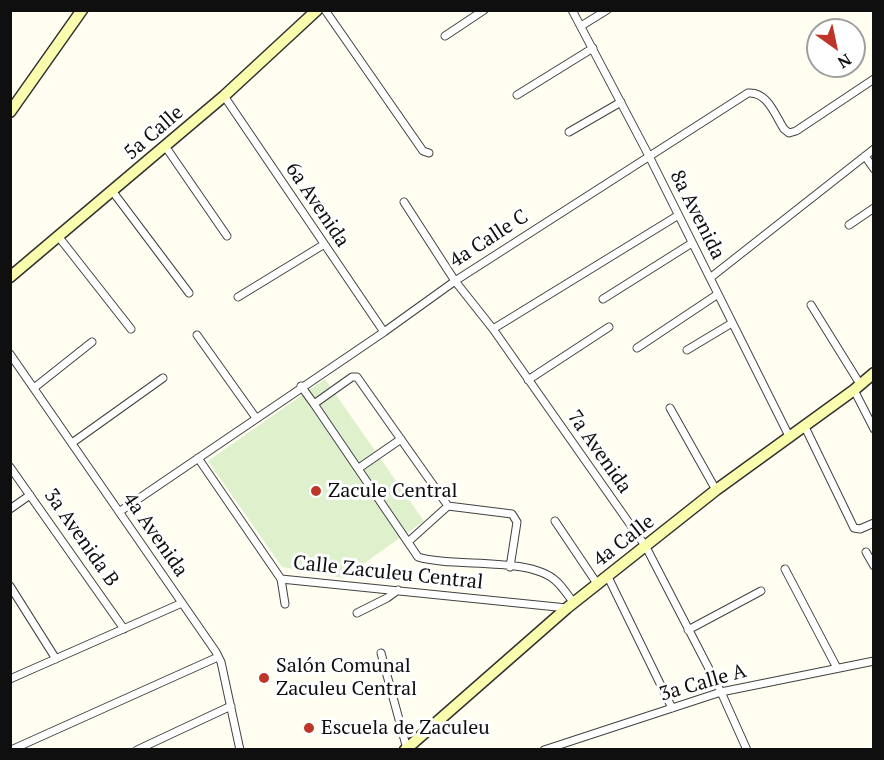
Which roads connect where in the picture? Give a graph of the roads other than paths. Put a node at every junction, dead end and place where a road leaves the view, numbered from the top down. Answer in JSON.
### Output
{"nodes":[{"id":1,"x":82,"y":10,"type":"edge"},
{"id":2,"x":317,"y":10,"type":"edge"},
{"id":3,"x":325,"y":10,"type":"edge"},
{"id":4,"x":484,"y":10,"type":"edge"},
{"id":5,"x":572,"y":10,"type":"edge"},
{"id":6,"x":607,"y":10,"type":"edge"},
{"id":7,"x":581,"y":26,"type":"junction"},
{"id":8,"x":445,"y":36,"type":"dead end"},
{"id":9,"x":593,"y":48,"type":"junction"},
{"id":10,"x":873,"y":79,"type":"edge"},
{"id":11,"x":517,"y":95,"type":"dead end"},
{"id":12,"x":224,"y":96,"type":"junction"},
{"id":13,"x":621,"y":102,"type":"junction"},
{"id":14,"x":10,"y":112,"type":"edge"},
{"id":15,"x":569,"y":132,"type":"dead end"},
{"id":16,"x":165,"y":146,"type":"junction"},
{"id":17,"x":873,"y":149,"type":"edge"},
{"id":18,"x":429,"y":153,"type":"dead end"},
{"id":19,"x":649,"y":156,"type":"junction"},
{"id":20,"x":865,"y":156,"type":"junction"},
{"id":21,"x":873,"y":169,"type":"edge"},
{"id":22,"x":113,"y":192,"type":"junction"},
{"id":23,"x":404,"y":202,"type":"dead end"},
{"id":24,"x":873,"y":208,"type":"edge"},
{"id":25,"x":677,"y":216,"type":"junction"},
{"id":26,"x":849,"y":225,"type":"dead end"},
{"id":27,"x":58,"y":236,"type":"junction"},
{"id":28,"x":227,"y":236,"type":"dead end"},
{"id":29,"x":692,"y":243,"type":"junction"},
{"id":30,"x":323,"y":244,"type":"junction"},
{"id":31,"x":10,"y":278,"type":"edge"},
{"id":32,"x":710,"y":278,"type":"junction"},
{"id":33,"x":455,"y":281,"type":"junction"},
{"id":34,"x":189,"y":293,"type":"dead end"},
{"id":35,"x":718,"y":294,"type":"junction"},
{"id":36,"x":238,"y":297,"type":"dead end"},
{"id":37,"x":603,"y":299,"type":"dead end"},
{"id":38,"x":811,"y":305,"type":"dead end"},
{"id":39,"x":732,"y":323,"type":"junction"},
{"id":40,"x":609,"y":327,"type":"dead end"},
{"id":41,"x":130,"y":329,"type":"dead end"},
{"id":42,"x":493,"y":329,"type":"junction"},
{"id":43,"x":384,"y":332,"type":"junction"},
{"id":44,"x":197,"y":335,"type":"dead end"},
{"id":45,"x":92,"y":342,"type":"dead end"},
{"id":46,"x":637,"y":348,"type":"dead end"},
{"id":47,"x":687,"y":350,"type":"dead end"},
{"id":48,"x":10,"y":354,"type":"edge"},
{"id":49,"x":873,"y":373,"type":"edge"},
{"id":50,"x":163,"y":378,"type":"dead end"},
{"id":51,"x":528,"y":380,"type":"junction"},
{"id":52,"x":302,"y":386,"type":"junction"},
{"id":53,"x":857,"y":387,"type":"junction"},
{"id":54,"x":34,"y":388,"type":"junction"},
{"id":55,"x":314,"y":404,"type":"junction"},
{"id":56,"x":670,"y":408,"type":"dead end"},
{"id":57,"x":256,"y":418,"type":"junction"},
{"id":58,"x":804,"y":425,"type":"junction"},
{"id":59,"x":873,"y":429,"type":"edge"},
{"id":60,"x":789,"y":436,"type":"junction"},
{"id":61,"x":401,"y":439,"type":"junction"},
{"id":62,"x":72,"y":443,"type":"junction"},
{"id":63,"x":198,"y":458,"type":"junction"},
{"id":64,"x":10,"y":466,"type":"edge"},
{"id":65,"x":359,"y":468,"type":"junction"},
{"id":66,"x":716,"y":490,"type":"junction"},
{"id":67,"x":30,"y":495,"type":"junction"},
{"id":68,"x":448,"y":506,"type":"junction"},
{"id":69,"x":10,"y":509,"type":"edge"},
{"id":70,"x":119,"y":512,"type":"junction"},
{"id":71,"x":555,"y":521,"type":"dead end"},
{"id":72,"x":873,"y":523,"type":"edge"},
{"id":73,"x":408,"y":542,"type":"junction"},
{"id":74,"x":646,"y":547,"type":"junction"},
{"id":75,"x":866,"y":552,"type":"dead end"},
{"id":76,"x":873,"y":566,"type":"edge"},
{"id":77,"x":510,"y":567,"type":"junction"},
{"id":78,"x":785,"y":569,"type":"dead end"},
{"id":79,"x":608,"y":577,"type":"junction"},
{"id":80,"x":281,"y":579,"type":"junction"},
{"id":81,"x":598,"y":585,"type":"junction"},
{"id":82,"x":10,"y":586,"type":"edge"},
{"id":83,"x":398,"y":590,"type":"junction"},
{"id":84,"x":761,"y":591,"type":"dead end"},
{"id":85,"x":182,"y":603,"type":"junction"},
{"id":86,"x":285,"y":604,"type":"dead end"},
{"id":87,"x":571,"y":606,"type":"junction"},
{"id":88,"x":357,"y":613,"type":"dead end"},
{"id":89,"x":124,"y":629,"type":"junction"},
{"id":90,"x":688,"y":630,"type":"junction"},
{"id":91,"x":381,"y":653,"type":"dead end"},
{"id":92,"x":218,"y":657,"type":"junction"},
{"id":93,"x":56,"y":659,"type":"junction"},
{"id":94,"x":873,"y":661,"type":"edge"},
{"id":95,"x":837,"y":668,"type":"junction"},
{"id":96,"x":10,"y":679,"type":"edge"},
{"id":97,"x":721,"y":692,"type":"junction"},
{"id":98,"x":231,"y":706,"type":"junction"},
{"id":99,"x":672,"y":708,"type":"junction"},
{"id":100,"x":406,"y":749,"type":"edge"},
{"id":101,"x":11,"y":750,"type":"edge"},
{"id":102,"x":137,"y":750,"type":"edge"},
{"id":103,"x":240,"y":750,"type":"edge"},
{"id":104,"x":544,"y":750,"type":"edge"},
{"id":105,"x":747,"y":750,"type":"edge"}],
"edges":[{"from":1,"to":14,"type":"street"},
{"from":2,"to":12,"type":"street","name":"5a Calle"},
{"from":3,"to":18,"type":"street"},
{"from":4,"to":8,"type":"street"},
{"from":5,"to":7,"type":"street","name":"8a Avenida"},
{"from":6,"to":7,"type":"street"},
{"from":7,"to":9,"type":"street","name":"8a Avenida"},
{"from":9,"to":11,"type":"street"},
{"from":9,"to":13,"type":"street","name":"8a Avenida"},
{"from":10,"to":19,"type":"street","name":"4a Calle C"},
{"from":12,"to":16,"type":"street","name":"5a Calle"},
{"from":12,"to":30,"type":"street","name":"6a Avenida"},
{"from":13,"to":15,"type":"street"},
{"from":13,"to":19,"type":"street","name":"8a Avenida"},
{"from":16,"to":22,"type":"street","name":"5a Calle"},
{"from":16,"to":28,"type":"street"},
{"from":17,"to":20,"type":"street"},
{"from":19,"to":25,"type":"street","name":"8a Avenida"},
{"from":19,"to":33,"type":"street","name":"4a Calle C"},
{"from":20,"to":21,"type":"street"},
{"from":20,"to":32,"type":"street"},
{"from":22,"to":27,"type":"street","name":"5a Calle"},
{"from":22,"to":34,"type":"street"},
{"from":23,"to":33,"type":"street","name":"7a Avenida"},
{"from":24,"to":26,"type":"street"},
{"from":25,"to":29,"type":"street","name":"8a Avenida"},
{"from":25,"to":42,"type":"street"},
{"from":27,"to":31,"type":"street","name":"5a Calle"},
{"from":27,"to":41,"type":"street"},
{"from":29,"to":32,"type":"street","name":"8a Avenida"},
{"from":29,"to":37,"type":"street"},
{"from":30,"to":36,"type":"street"},
{"from":30,"to":43,"type":"street","name":"6a Avenida"},
{"from":32,"to":35,"type":"street","name":"8a Avenida"},
{"from":33,"to":42,"type":"street","name":"7a Avenida"},
{"from":33,"to":43,"type":"street","name":"4a Calle C"},
{"from":35,"to":39,"type":"street","name":"8a Avenida"},
{"from":35,"to":46,"type":"street"},
{"from":38,"to":53,"type":"street"},
{"from":39,"to":47,"type":"street"},
{"from":39,"to":60,"type":"street","name":"8a Avenida"},
{"from":40,"to":51,"type":"street"},
{"from":42,"to":51,"type":"street","name":"7a Avenida"},
{"from":43,"to":52,"type":"street","name":"4a Calle C"},
{"from":44,"to":57,"type":"street"},
{"from":45,"to":54,"type":"street"},
{"from":48,"to":54,"type":"street","name":"4a Avenida"},
{"from":49,"to":53,"type":"street","name":"4a Calle"},
{"from":50,"to":62,"type":"street"},
{"from":51,"to":74,"type":"street","name":"7a Avenida"},
{"from":52,"to":55,"type":"street"},
{"from":52,"to":57,"type":"street","name":"4a Calle C"},
{"from":53,"to":58,"type":"street","name":"4a Calle"},
{"from":53,"to":59,"type":"street"},
{"from":54,"to":62,"type":"street","name":"4a Avenida"},
{"from":55,"to":61,"type":"street"},
{"from":55,"to":65,"type":"street"},
{"from":56,"to":66,"type":"street"},
{"from":57,"to":63,"type":"street","name":"4a Calle C"},
{"from":58,"to":60,"type":"street","name":"4a Calle"},
{"from":58,"to":72,"type":"street"},
{"from":60,"to":66,"type":"street","name":"4a Calle"},
{"from":61,"to":65,"type":"street"},
{"from":61,"to":68,"type":"street"},
{"from":62,"to":70,"type":"street","name":"4a Avenida"},
{"from":63,"to":70,"type":"street","name":"4a Calle C"},
{"from":63,"to":80,"type":"street","name":"Calle Zaculeu Central"},
{"from":64,"to":67,"type":"street","name":"3a Avenida B"},
{"from":65,"to":73,"type":"street"},
{"from":66,"to":74,"type":"street","name":"4a Calle"},
{"from":67,"to":69,"type":"street"},
{"from":67,"to":89,"type":"street","name":"3a Avenida B"},
{"from":68,"to":73,"type":"street"},
{"from":68,"to":77,"type":"street"},
{"from":70,"to":85,"type":"street","name":"4a Avenida"},
{"from":71,"to":81,"type":"street"},
{"from":73,"to":77,"type":"street"},
{"from":74,"to":79,"type":"street","name":"4a Calle"},
{"from":74,"to":90,"type":"street","name":"7a Avenida"},
{"from":75,"to":76,"type":"street"},
{"from":77,"to":87,"type":"street"},
{"from":78,"to":95,"type":"street"},
{"from":79,"to":81,"type":"street","name":"4a Calle"},
{"from":79,"to":99,"type":"street"},
{"from":80,"to":83,"type":"street","name":"Calle Zaculeu Central"},
{"from":80,"to":86,"type":"street"},
{"from":81,"to":87,"type":"street","name":"4a Calle"},
{"from":82,"to":93,"type":"street"},
{"from":83,"to":87,"type":"street","name":"Calle Zaculeu Central"},
{"from":83,"to":88,"type":"street"},
{"from":84,"to":90,"type":"street"},
{"from":85,"to":89,"type":"street"},
{"from":85,"to":92,"type":"street","name":"4a Avenida"},
{"from":87,"to":100,"type":"street","name":"4a Calle"},
{"from":89,"to":93,"type":"street"},
{"from":90,"to":97,"type":"street","name":"7a Avenida"},
{"from":91,"to":100,"type":"street"},
{"from":92,"to":98,"type":"street","name":"4a Avenida"},
{"from":92,"to":101,"type":"street"},
{"from":93,"to":96,"type":"street"},
{"from":94,"to":95,"type":"street","name":"3a Calle A"},
{"from":95,"to":97,"type":"street","name":"3a Calle A"},
{"from":97,"to":99,"type":"street","name":"3a Calle A"},
{"from":97,"to":105,"type":"street","name":"7a Avenida"},
{"from":98,"to":102,"type":"street"},
{"from":98,"to":103,"type":"street","name":"4a Avenida"},
{"from":99,"to":104,"type":"street","name":"3a Calle A"}]}
